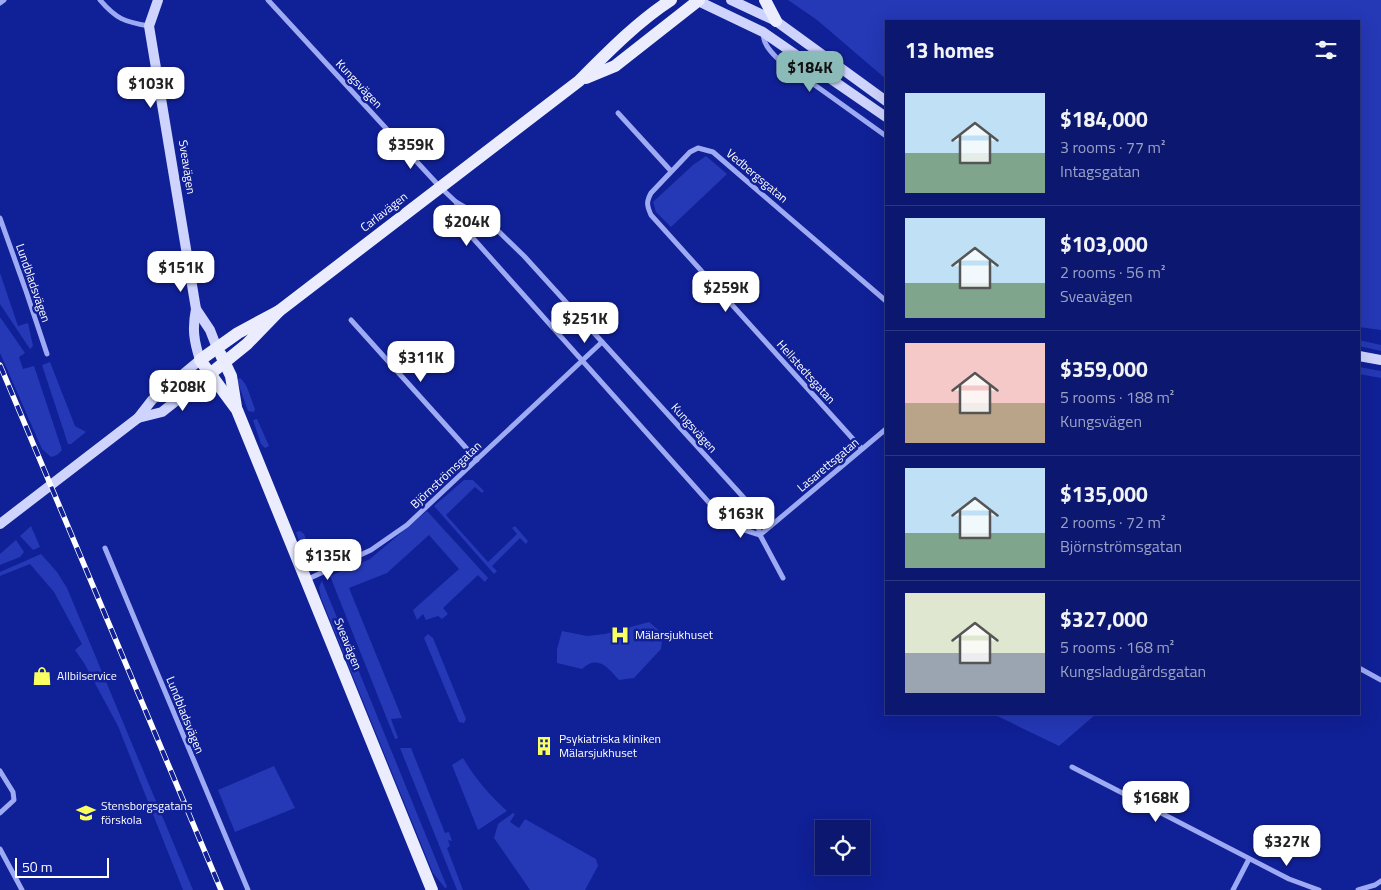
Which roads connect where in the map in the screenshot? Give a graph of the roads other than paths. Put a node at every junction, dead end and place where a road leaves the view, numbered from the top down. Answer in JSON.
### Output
{"nodes":[{"id":1,"x":4,"y":0,"type":"edge"},
{"id":2,"x":100,"y":0,"type":"edge"},
{"id":3,"x":268,"y":0,"type":"edge"},
{"id":4,"x":671,"y":0,"type":"edge"},
{"id":5,"x":698,"y":0,"type":"edge"},
{"id":6,"x":730,"y":0,"type":"edge"},
{"id":7,"x":765,"y":0,"type":"edge"},
{"id":8,"x":159,"y":1,"type":"edge"},
{"id":9,"x":0,"y":3,"type":"edge"},
{"id":10,"x":776,"y":21,"type":"junction"},
{"id":11,"x":149,"y":26,"type":"junction"},
{"id":12,"x":763,"y":32,"type":"junction"},
{"id":13,"x":579,"y":81,"type":"junction"},
{"id":14,"x":885,"y":99,"type":"edge"},
{"id":15,"x":618,"y":113,"type":"dead end"},
{"id":16,"x":885,"y":116,"type":"edge"},
{"id":17,"x":885,"y":135,"type":"edge"},
{"id":18,"x":671,"y":171,"type":"junction"},
{"id":19,"x":440,"y":187,"type":"junction"},
{"id":20,"x":456,"y":202,"type":"junction"},
{"id":21,"x":0,"y":218,"type":"edge"},
{"id":22,"x":488,"y":221,"type":"junction"},
{"id":23,"x":471,"y":236,"type":"junction"},
{"id":24,"x":885,"y":300,"type":"edge"},
{"id":25,"x":196,"y":309,"type":"junction"},
{"id":26,"x":279,"y":311,"type":"junction"},
{"id":27,"x":351,"y":320,"type":"dead end"},
{"id":28,"x":602,"y":342,"type":"junction"},
{"id":29,"x":217,"y":348,"type":"junction"},
{"id":30,"x":47,"y":354,"type":"dead end"},
{"id":31,"x":1360,"y":356,"type":"edge"},
{"id":32,"x":200,"y":360,"type":"junction"},
{"id":33,"x":1381,"y":360,"type":"edge"},
{"id":34,"x":582,"y":361,"type":"junction"},
{"id":35,"x":225,"y":362,"type":"junction"},
{"id":36,"x":210,"y":374,"type":"junction"},
{"id":37,"x":237,"y":410,"type":"junction"},
{"id":38,"x":138,"y":418,"type":"junction"},
{"id":39,"x":885,"y":430,"type":"edge"},
{"id":40,"x":862,"y":449,"type":"junction"},
{"id":41,"x":477,"y":460,"type":"junction"},
{"id":42,"x":0,"y":524,"type":"edge"},
{"id":43,"x":760,"y":535,"type":"junction"},
{"id":44,"x":105,"y":548,"type":"dead end"},
{"id":45,"x":783,"y":578,"type":"dead end"},
{"id":46,"x":307,"y":580,"type":"junction"},
{"id":47,"x":1360,"y":669,"type":"edge"},
{"id":48,"x":1381,"y":680,"type":"edge"},
{"id":49,"x":1072,"y":767,"type":"dead end"},
{"id":50,"x":0,"y":771,"type":"edge"},
{"id":51,"x":0,"y":813,"type":"edge"},
{"id":52,"x":0,"y":849,"type":"edge"},
{"id":53,"x":1249,"y":859,"type":"junction"},
{"id":54,"x":1381,"y":881,"type":"edge"},
{"id":55,"x":22,"y":890,"type":"edge"},
{"id":56,"x":248,"y":890,"type":"edge"},
{"id":57,"x":432,"y":890,"type":"edge"},
{"id":58,"x":1233,"y":890,"type":"edge"},
{"id":59,"x":1319,"y":890,"type":"edge"},
{"id":60,"x":1358,"y":890,"type":"edge"}],
"edges":[{"from":1,"to":9,"type":"street"},
{"from":2,"to":11,"type":"street"},
{"from":3,"to":19,"type":"street","name":"Kungsvägen"},
{"from":4,"to":13,"type":"main road","name":"Carlavägen"},
{"from":5,"to":12,"type":"main road"},
{"from":5,"to":13,"type":"main road","name":"Carlavägen"},
{"from":6,"to":10,"type":"main road"},
{"from":7,"to":10,"type":"main road"},
{"from":8,"to":11,"type":"main road","name":"Sveavägen"},
{"from":10,"to":14,"type":"main road"},
{"from":11,"to":25,"type":"main road","name":"Sveavägen"},
{"from":12,"to":16,"type":"main road"},
{"from":12,"to":17,"type":"street"},
{"from":13,"to":19,"type":"main road","name":"Carlavägen"},
{"from":15,"to":18,"type":"street"},
{"from":18,"to":24,"type":"street","name":"Vedbergsgatan"},
{"from":18,"to":40,"type":"street","name":"Hellstedtsgatan"},
{"from":19,"to":20,"type":"street","name":"Kungsvägen"},
{"from":19,"to":26,"type":"main road","name":"Carlavägen"},
{"from":20,"to":22,"type":"street","name":"Kungsvägen"},
{"from":20,"to":23,"type":"street","name":"Kungsvägen"},
{"from":21,"to":30,"type":"street","name":"Lundbladsvägen"},
{"from":22,"to":23,"type":"street"},
{"from":22,"to":28,"type":"street","name":"Kungsvägen"},
{"from":23,"to":34,"type":"street","name":"Kungsvägen"},
{"from":25,"to":29,"type":"main road","name":"Sveavägen"},
{"from":25,"to":32,"type":"main road","name":"Sveavägen"},
{"from":26,"to":29,"type":"main road","name":"Carlavägen"},
{"from":26,"to":35,"type":"main road","name":"Carlavägen"},
{"from":27,"to":41,"type":"street"},
{"from":28,"to":34,"type":"street"},
{"from":28,"to":43,"type":"street","name":"Kungsvägen"},
{"from":29,"to":32,"type":"main road","name":"Carlavägen"},
{"from":29,"to":35,"type":"main road","name":"Sveavägen"},
{"from":31,"to":33,"type":"main road"},
{"from":32,"to":36,"type":"main road","name":"Sveavägen"},
{"from":32,"to":38,"type":"main road","name":"Carlavägen"},
{"from":34,"to":41,"type":"street","name":"Björnströmsgatan"},
{"from":34,"to":43,"type":"street","name":"Kungsvägen"},
{"from":35,"to":36,"type":"main road","name":"Carlavägen"},
{"from":35,"to":37,"type":"main road","name":"Sveavägen"},
{"from":36,"to":37,"type":"main road","name":"Sveavägen"},
{"from":36,"to":38,"type":"main road","name":"Carlavägen"},
{"from":37,"to":46,"type":"main road","name":"Sveavägen"},
{"from":38,"to":42,"type":"main road","name":"Carlavägen"},
{"from":39,"to":40,"type":"street","name":"Lasarettsgatan"},
{"from":40,"to":43,"type":"street","name":"Lasarettsgatan"},
{"from":41,"to":46,"type":"street","name":"Björnströmsgatan"},
{"from":43,"to":45,"type":"street","name":"Kungsvägen"},
{"from":44,"to":56,"type":"street","name":"Lundbladsvägen"},
{"from":46,"to":57,"type":"main road","name":"Sveavägen"},
{"from":47,"to":48,"type":"street"},
{"from":49,"to":53,"type":"street"},
{"from":50,"to":51,"type":"street"},
{"from":52,"to":55,"type":"street"},
{"from":53,"to":58,"type":"street"},
{"from":53,"to":59,"type":"street"},
{"from":54,"to":60,"type":"street"}]}
